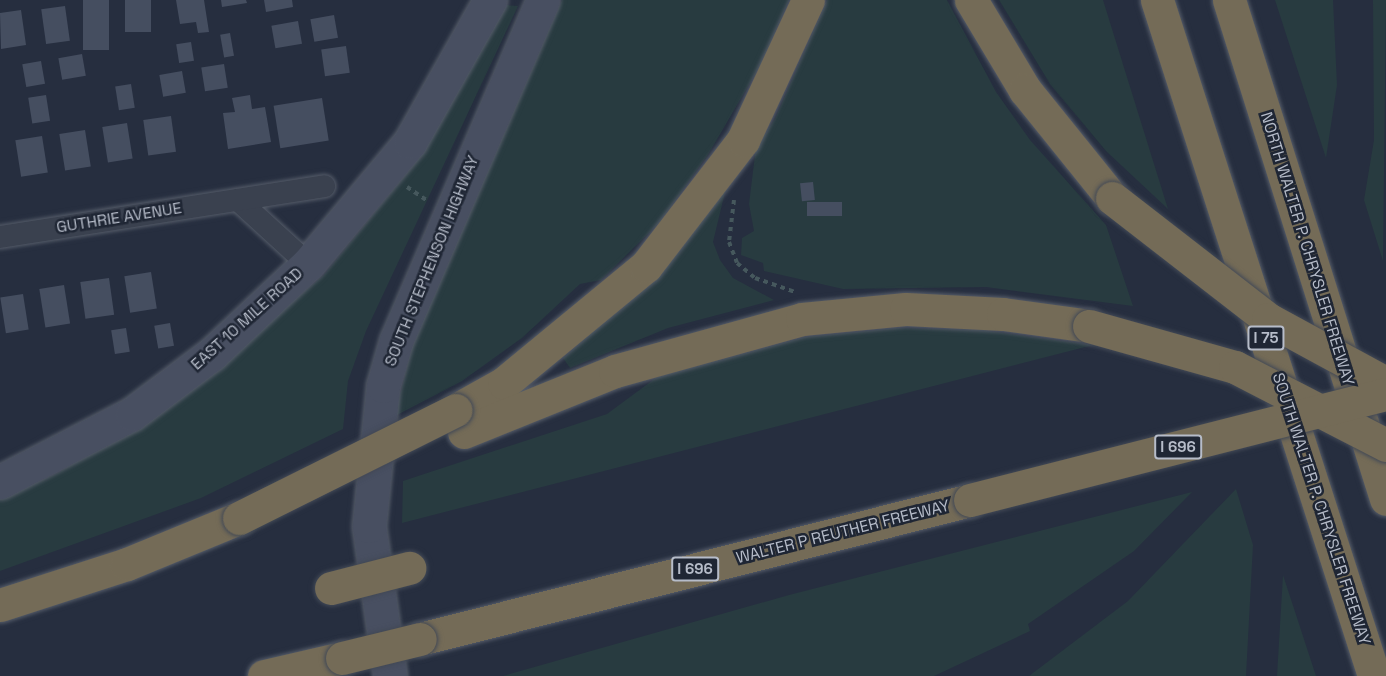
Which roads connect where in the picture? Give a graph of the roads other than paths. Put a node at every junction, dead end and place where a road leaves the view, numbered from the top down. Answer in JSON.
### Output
{"nodes":[{"id":1,"x":490,"y":0,"type":"edge"},
{"id":2,"x":543,"y":0,"type":"edge"},
{"id":3,"x":808,"y":0,"type":"edge"},
{"id":4,"x":971,"y":0,"type":"edge"},
{"id":5,"x":1157,"y":0,"type":"edge"},
{"id":6,"x":1229,"y":0,"type":"edge"},
{"id":7,"x":324,"y":186,"type":"dead end"},
{"id":8,"x":238,"y":200,"type":"junction"},
{"id":9,"x":0,"y":237,"type":"edge"},
{"id":10,"x":308,"y":264,"type":"junction"},
{"id":11,"x":1386,"y":382,"type":"edge"},
{"id":12,"x":1386,"y":394,"type":"edge"},
{"id":13,"x":460,"y":421,"type":"junction"},
{"id":14,"x":1386,"y":445,"type":"edge"},
{"id":15,"x":0,"y":482,"type":"edge"},
{"id":16,"x":1386,"y":499,"type":"edge"},
{"id":17,"x":409,"y":568,"type":"dead end"},
{"id":18,"x":331,"y":588,"type":"dead end"},
{"id":19,"x":0,"y":605,"type":"edge"},
{"id":20,"x":264,"y":676,"type":"edge"},
{"id":21,"x":390,"y":676,"type":"edge"},
{"id":22,"x":1374,"y":676,"type":"edge"}],
"edges":[{"from":1,"to":10,"type":"main road"},
{"from":2,"to":21,"type":"main road","name":"SOUTH STEPHENSON HIGHWAY"},
{"from":3,"to":13,"type":"highway"},
{"from":4,"to":11,"type":"highway","bridge":true},
{"from":5,"to":22,"type":"highway","name":"SOUTH WALTER P. CHRYSLER FREEWAY","number":"I 75"},
{"from":6,"to":16,"type":"highway","name":"NORTH WALTER P. CHRYSLER FREEWAY"},
{"from":7,"to":8,"type":"street","name":"GUTHRIE AVENUE"},
{"from":8,"to":9,"type":"street","name":"GUTHRIE AVENUE"},
{"from":8,"to":10,"type":"street"},
{"from":10,"to":15,"type":"main road","name":"EAST 10 MILE ROAD"},
{"from":12,"to":20,"type":"highway","name":"WALTER P REUTHER FREEWAY","number":"I 696","bridge":true},
{"from":13,"to":14,"type":"highway","bridge":true},
{"from":13,"to":19,"type":"highway","bridge":true},
{"from":17,"to":18,"type":"highway","bridge":true}]}
